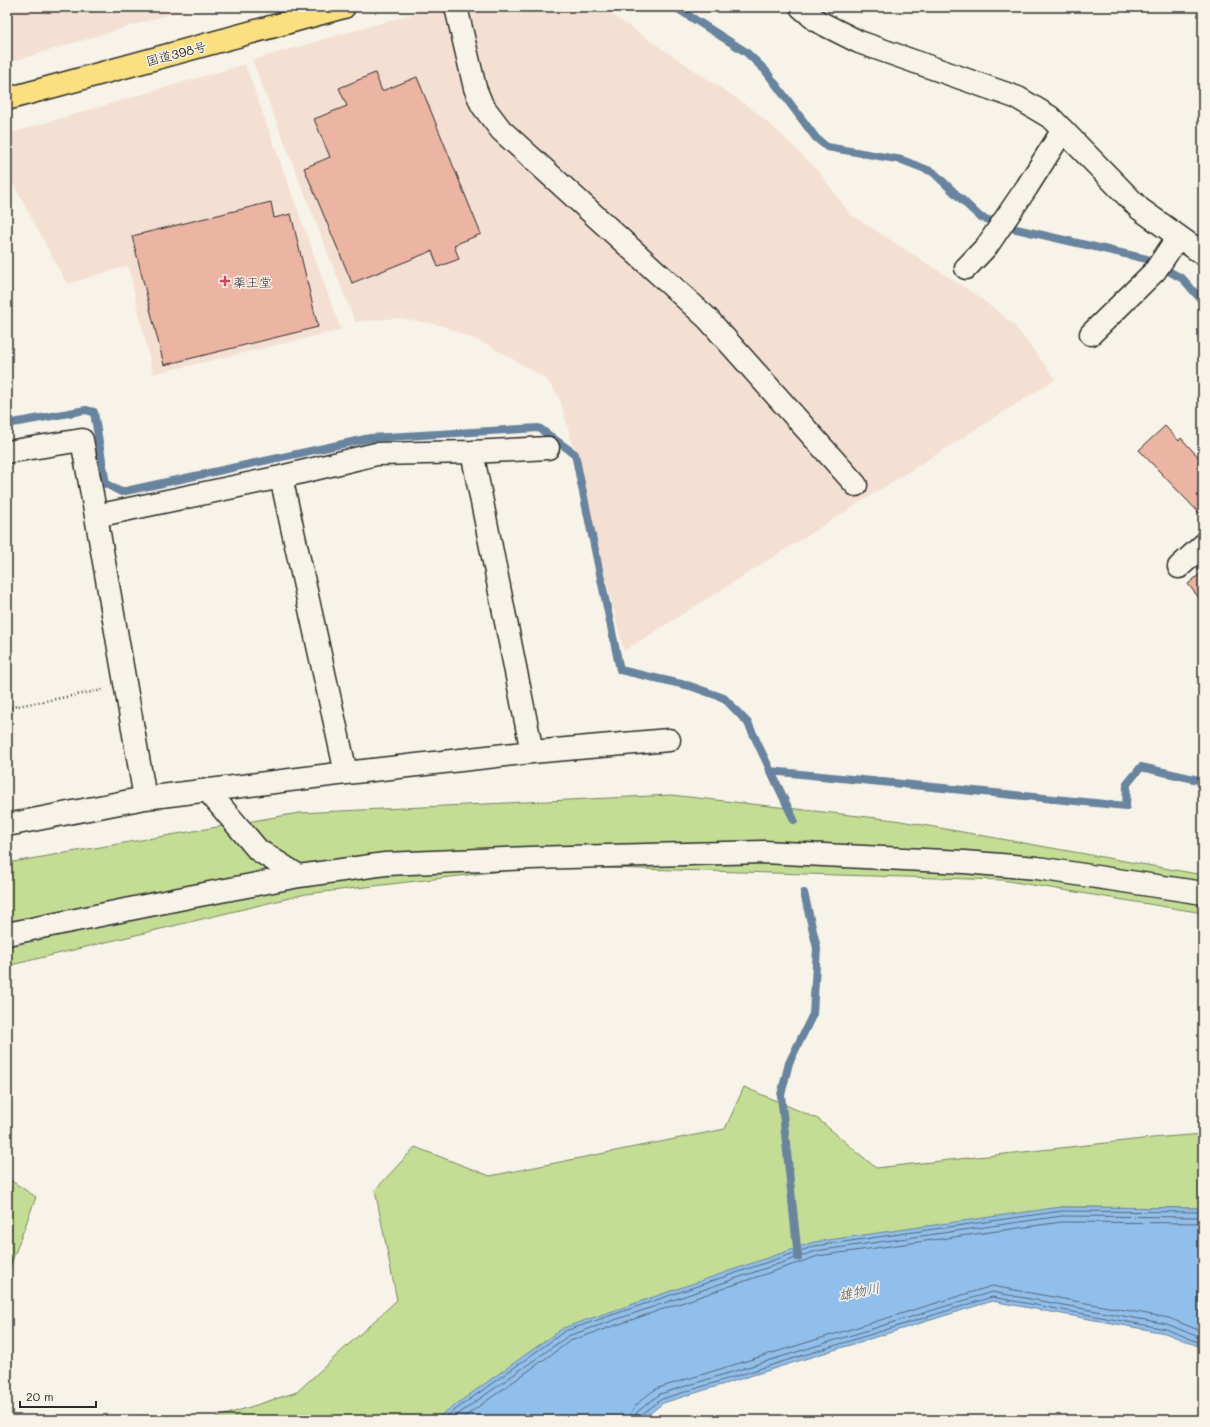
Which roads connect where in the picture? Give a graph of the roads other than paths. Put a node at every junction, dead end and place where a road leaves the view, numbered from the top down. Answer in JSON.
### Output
{"nodes":[{"id":1,"x":344,"y":7,"type":"edge"},
{"id":2,"x":456,"y":7,"type":"edge"},
{"id":3,"x":801,"y":7,"type":"edge"},
{"id":4,"x":7,"y":99,"type":"edge"},
{"id":5,"x":1063,"y":130,"type":"junction"},
{"id":6,"x":1173,"y":244,"type":"junction"},
{"id":7,"x":1203,"y":254,"type":"edge"},
{"id":8,"x":966,"y":268,"type":"dead end"},
{"id":9,"x":1092,"y":334,"type":"dead end"},
{"id":10,"x":548,"y":448,"type":"dead end"},
{"id":11,"x":7,"y":452,"type":"edge"},
{"id":12,"x":472,"y":452,"type":"junction"},
{"id":13,"x":281,"y":477,"type":"junction"},
{"id":14,"x":856,"y":485,"type":"dead end"},
{"id":15,"x":96,"y":516,"type":"junction"},
{"id":16,"x":1203,"y":545,"type":"edge"},
{"id":17,"x":1179,"y":567,"type":"dead end"},
{"id":18,"x":669,"y":740,"type":"dead end"},
{"id":19,"x":532,"y":752,"type":"junction"},
{"id":20,"x":346,"y":773,"type":"junction"},
{"id":21,"x":207,"y":790,"type":"junction"},
{"id":22,"x":145,"y":798,"type":"junction"},
{"id":23,"x":7,"y":825,"type":"edge"},
{"id":24,"x":299,"y":876,"type":"junction"},
{"id":25,"x":1203,"y":893,"type":"edge"},
{"id":26,"x":7,"y":934,"type":"edge"}],
"edges":[{"from":1,"to":4,"type":"highway","name":"国道398号"},
{"from":2,"to":14,"type":"street"},
{"from":3,"to":5,"type":"street"},
{"from":5,"to":6,"type":"street"},
{"from":5,"to":8,"type":"street"},
{"from":6,"to":7,"type":"street"},
{"from":6,"to":9,"type":"street"},
{"from":10,"to":12,"type":"street"},
{"from":11,"to":15,"type":"street"},
{"from":12,"to":13,"type":"street"},
{"from":12,"to":19,"type":"street"},
{"from":13,"to":15,"type":"street"},
{"from":13,"to":20,"type":"street"},
{"from":15,"to":22,"type":"street"},
{"from":16,"to":17,"type":"street"},
{"from":18,"to":19,"type":"street"},
{"from":19,"to":20,"type":"street"},
{"from":20,"to":21,"type":"street"},
{"from":21,"to":22,"type":"street"},
{"from":21,"to":24,"type":"street"},
{"from":22,"to":23,"type":"street"},
{"from":24,"to":25,"type":"street"},
{"from":24,"to":26,"type":"street"}]}
